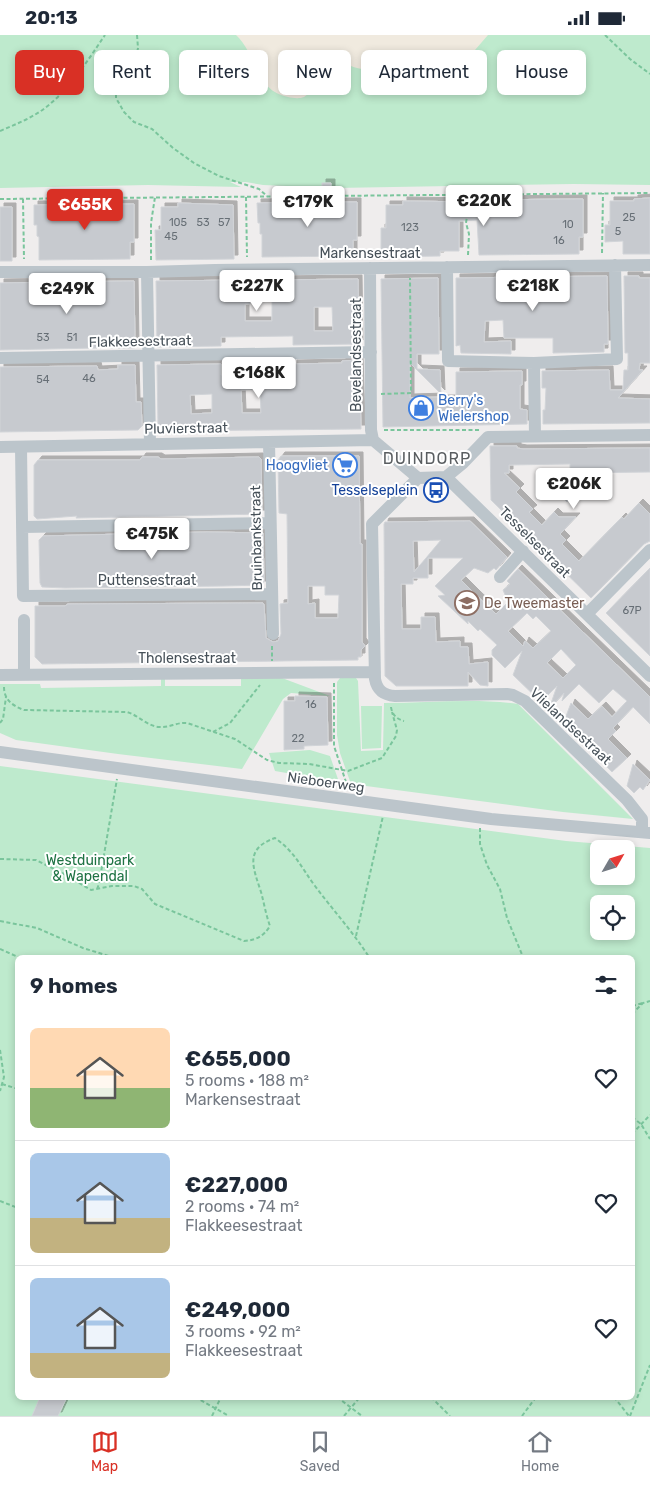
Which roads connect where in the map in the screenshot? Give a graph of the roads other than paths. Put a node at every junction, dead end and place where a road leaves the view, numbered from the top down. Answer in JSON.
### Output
{"nodes":[{"id":1,"x":615,"y":265,"type":"junction"},
{"id":2,"x":650,"y":265,"type":"edge"},
{"id":3,"x":447,"y":267,"type":"junction"},
{"id":4,"x":370,"y":268,"type":"junction"},
{"id":5,"x":0,"y":272,"type":"edge"},
{"id":6,"x":149,"y":272,"type":"junction"},
{"id":7,"x":371,"y":352,"type":"junction"},
{"id":8,"x":148,"y":356,"type":"junction"},
{"id":9,"x":0,"y":357,"type":"edge"},
{"id":10,"x":534,"y":363,"type":"junction"},
{"id":11,"x":372,"y":435,"type":"junction"},
{"id":12,"x":650,"y":435,"type":"edge"},
{"id":13,"x":535,"y":436,"type":"junction"},
{"id":14,"x":269,"y":442,"type":"junction"},
{"id":15,"x":150,"y":444,"type":"junction"},
{"id":16,"x":0,"y":447,"type":"edge"},
{"id":17,"x":21,"y":447,"type":"junction"},
{"id":18,"x":446,"y":477,"type":"junction"},
{"id":19,"x":418,"y":479,"type":"junction"},
{"id":20,"x":270,"y":523,"type":"junction"},
{"id":21,"x":22,"y":527,"type":"junction"},
{"id":22,"x":650,"y":550,"type":"edge"},
{"id":23,"x":523,"y":551,"type":"junction"},
{"id":24,"x":500,"y":577,"type":"dead end"},
{"id":25,"x":271,"y":594,"type":"junction"},
{"id":26,"x":587,"y":614,"type":"junction"},
{"id":27,"x":24,"y":620,"type":"dead end"},
{"id":28,"x":272,"y":639,"type":"road end"},
{"id":29,"x":375,"y":672,"type":"junction"},
{"id":30,"x":24,"y":674,"type":"junction"},
{"id":31,"x":650,"y":676,"type":"edge"},
{"id":32,"x":2,"y":679,"type":"edge"},
{"id":33,"x":0,"y":752,"type":"edge"},
{"id":34,"x":646,"y":832,"type":"edge"}],
"edges":[{"from":1,"to":2,"type":"street","name":"Markensestraat"},
{"from":1,"to":3,"type":"street","name":"Markensestraat"},
{"from":1,"to":10,"type":"street"},
{"from":3,"to":4,"type":"street","name":"Markensestraat"},
{"from":3,"to":10,"type":"street"},
{"from":4,"to":6,"type":"street","name":"Markensestraat"},
{"from":4,"to":7,"type":"street","name":"Bevelandsestraat"},
{"from":5,"to":6,"type":"street","name":"Markensestraat"},
{"from":6,"to":8,"type":"street"},
{"from":7,"to":8,"type":"street","name":"Flakkeesestraat"},
{"from":7,"to":11,"type":"street","name":"Bevelandsestraat"},
{"from":8,"to":9,"type":"street","name":"Flakkeesestraat"},
{"from":8,"to":15,"type":"street"},
{"from":10,"to":13,"type":"street"},
{"from":11,"to":14,"type":"street","name":"Pluvierstraat"},
{"from":11,"to":19,"type":"street"},
{"from":12,"to":13,"type":"street"},
{"from":13,"to":18,"type":"street"},
{"from":14,"to":15,"type":"street","name":"Pluvierstraat"},
{"from":14,"to":20,"type":"street","name":"Bruinbankstraat"},
{"from":15,"to":17,"type":"street","name":"Pluvierstraat"},
{"from":16,"to":17,"type":"street","name":"Pluvierstraat"},
{"from":17,"to":21,"type":"street"},
{"from":18,"to":19,"type":"street"},
{"from":18,"to":23,"type":"street","name":"Tesselsestraat"},
{"from":19,"to":29,"type":"street"},
{"from":20,"to":21,"type":"street"},
{"from":20,"to":25,"type":"street","name":"Bruinbankstraat"},
{"from":21,"to":25,"type":"street","name":"Puttensestraat"},
{"from":22,"to":26,"type":"street"},
{"from":23,"to":24,"type":"street"},
{"from":23,"to":26,"type":"street","name":"Tesselsestraat"},
{"from":25,"to":28,"type":"street","name":"Bruinbankstraat"},
{"from":26,"to":31,"type":"street","name":"Tesselsestraat"},
{"from":27,"to":30,"type":"street"},
{"from":29,"to":30,"type":"street","name":"Tholensestraat"},
{"from":29,"to":34,"type":"street","name":"Vlielandsestraat"},
{"from":30,"to":32,"type":"street","name":"Tholensestraat"},
{"from":33,"to":34,"type":"street","name":"Nieboerweg"}]}
